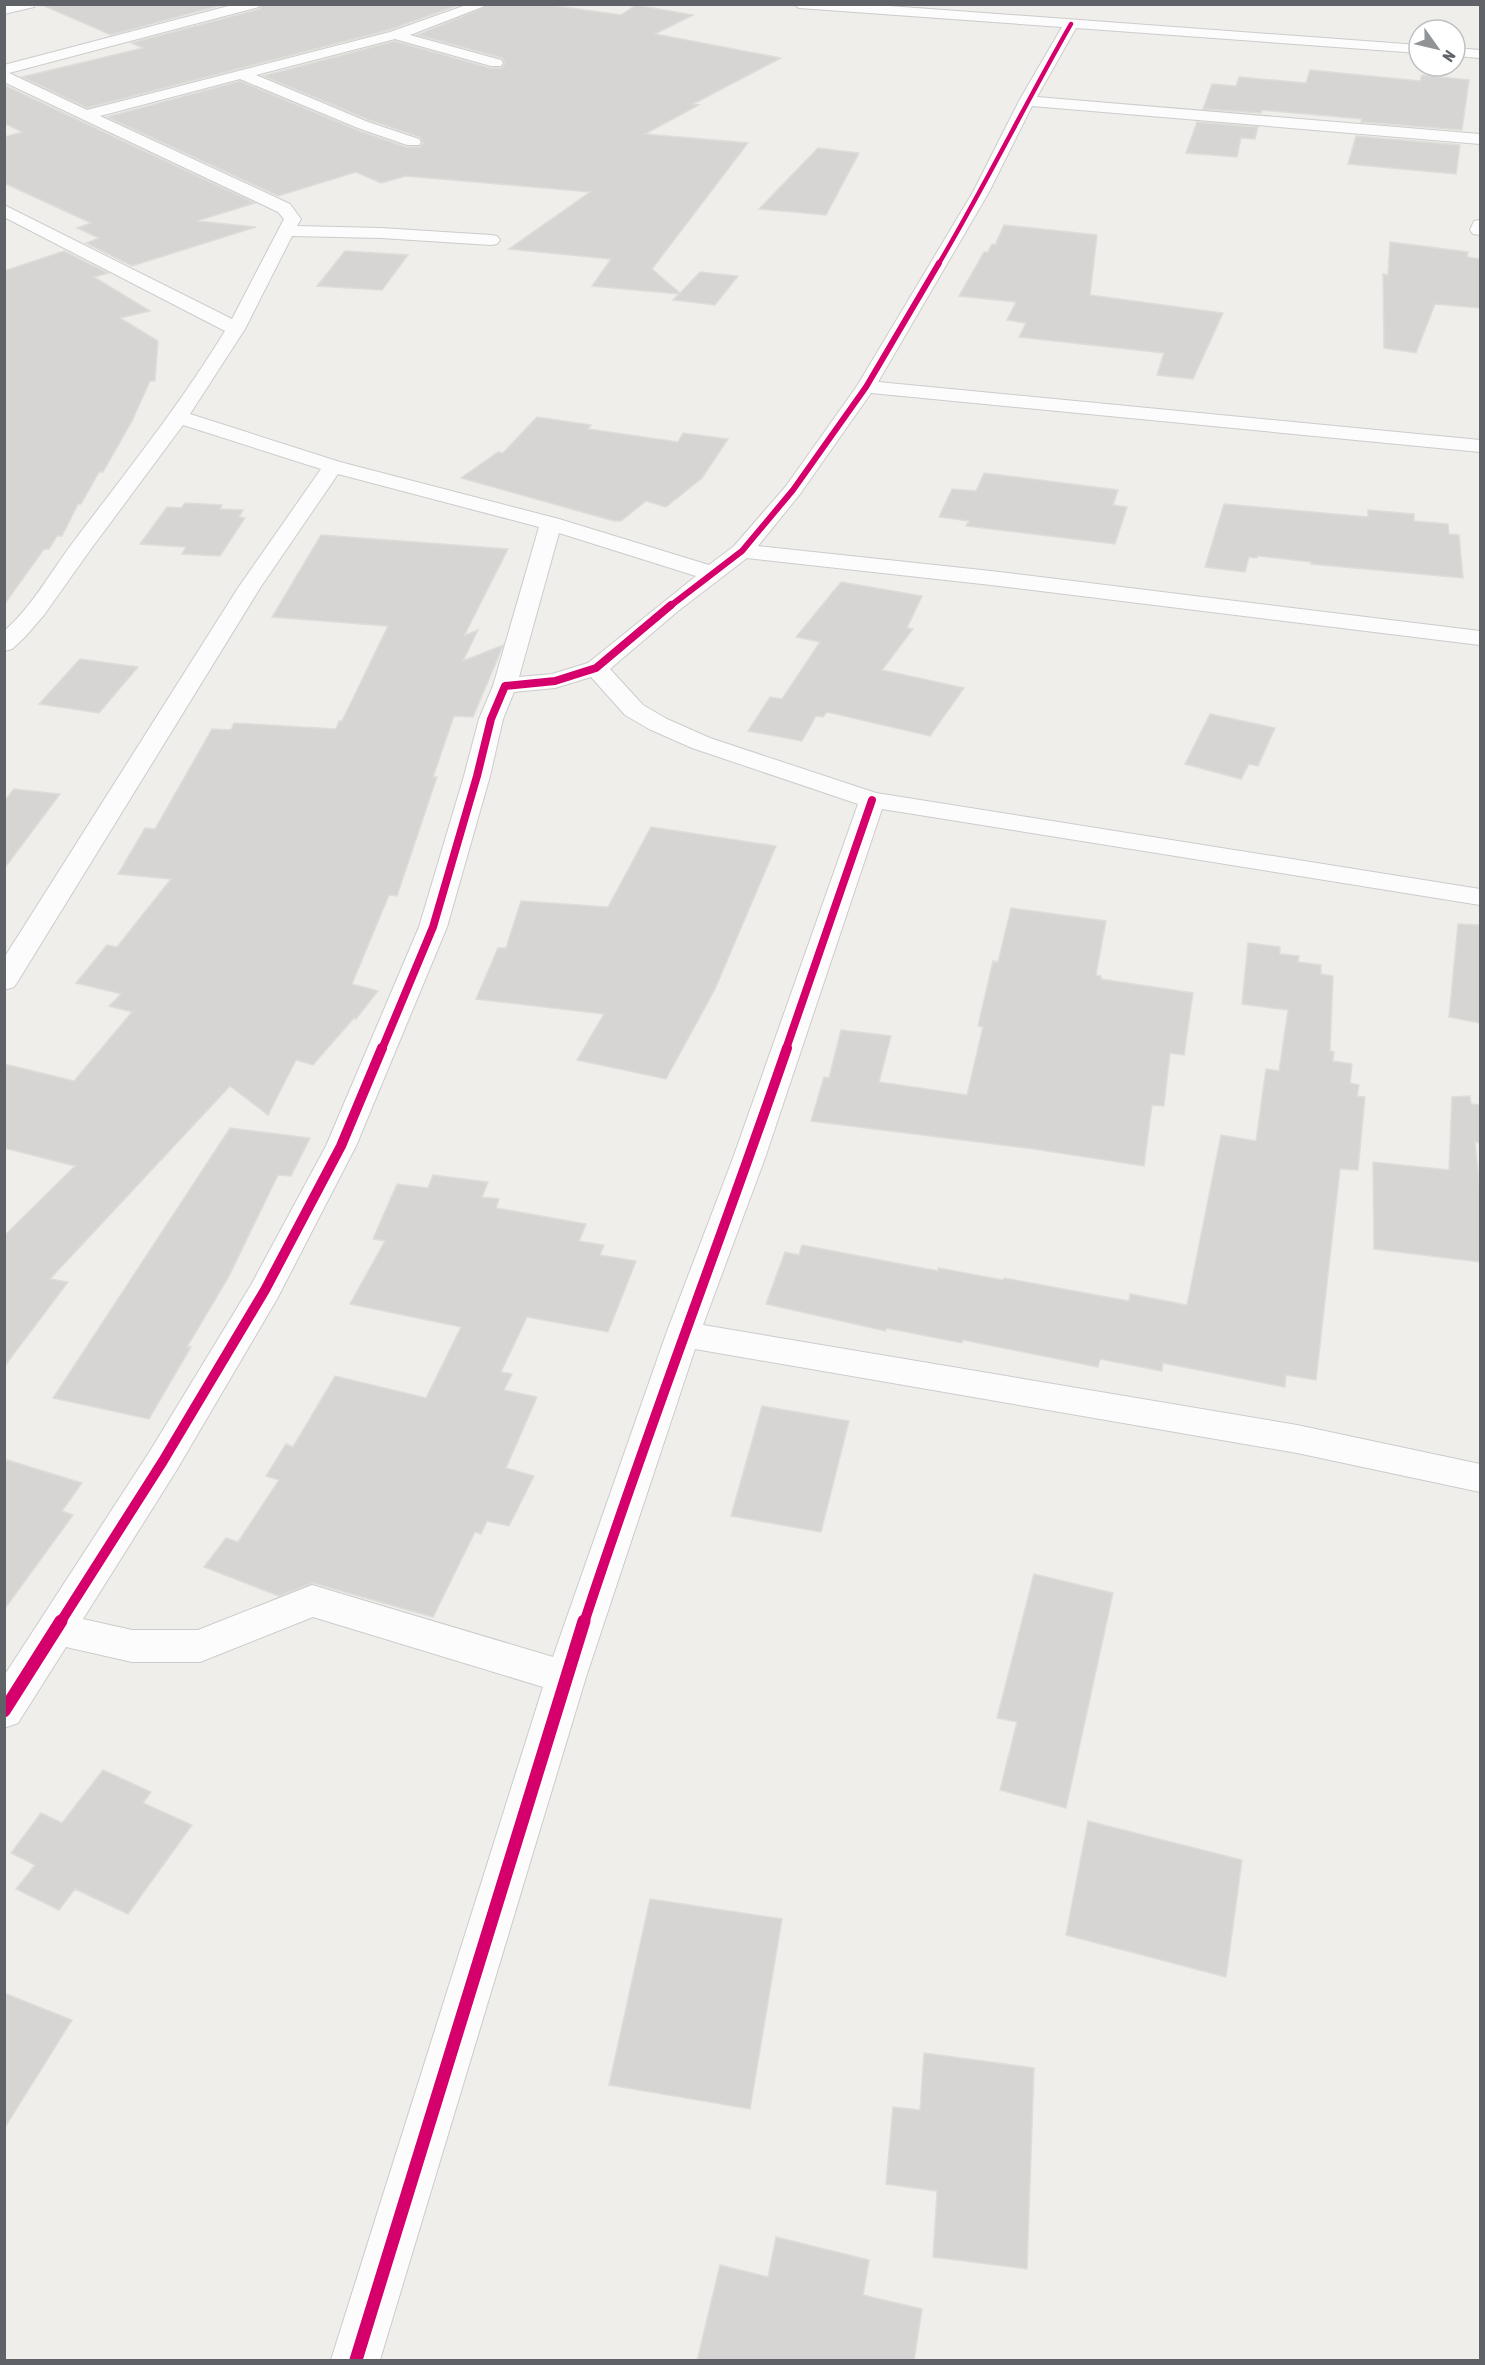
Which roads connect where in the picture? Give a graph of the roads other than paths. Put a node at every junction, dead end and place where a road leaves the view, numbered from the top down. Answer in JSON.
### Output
{"nodes":[{"id":1,"x":29,"y":4,"type":"edge"},
{"id":2,"x":254,"y":4,"type":"edge"},
{"id":3,"x":484,"y":4,"type":"edge"},
{"id":4,"x":799,"y":4,"type":"edge"},
{"id":5,"x":174,"y":8,"type":"dead end"},
{"id":6,"x":4,"y":10,"type":"edge"},
{"id":7,"x":202,"y":18,"type":"junction"},
{"id":8,"x":1071,"y":24,"type":"junction"},
{"id":9,"x":395,"y":35,"type":"junction"},
{"id":10,"x":1407,"y":48,"type":"edge"},
{"id":11,"x":495,"y":63,"type":"dead end"},
{"id":12,"x":4,"y":70,"type":"edge"},
{"id":13,"x":242,"y":75,"type":"junction"},
{"id":14,"x":4,"y":76,"type":"edge"},
{"id":15,"x":1027,"y":101,"type":"junction"},
{"id":16,"x":88,"y":114,"type":"junction"},
{"id":17,"x":1480,"y":139,"type":"edge"},
{"id":18,"x":413,"y":142,"type":"dead end"},
{"id":19,"x":4,"y":210,"type":"edge"},
{"id":20,"x":31,"y":224,"type":"junction"},
{"id":21,"x":285,"y":231,"type":"junction"},
{"id":22,"x":4,"y":232,"type":"edge"},
{"id":23,"x":491,"y":240,"type":"dead end"},
{"id":24,"x":236,"y":329,"type":"junction"},
{"id":25,"x":866,"y":387,"type":"junction"},
{"id":26,"x":178,"y":417,"type":"junction"},
{"id":27,"x":1480,"y":446,"type":"edge"},
{"id":28,"x":333,"y":466,"type":"junction"},
{"id":29,"x":551,"y":524,"type":"junction"},
{"id":30,"x":742,"y":551,"type":"junction"},
{"id":31,"x":714,"y":574,"type":"junction"},
{"id":32,"x":1480,"y":638,"type":"edge"},
{"id":33,"x":4,"y":644,"type":"edge"},
{"id":34,"x":596,"y":668,"type":"junction"},
{"id":35,"x":505,"y":686,"type":"junction"},
{"id":36,"x":872,"y":800,"type":"junction"},
{"id":37,"x":1480,"y":897,"type":"edge"},
{"id":38,"x":4,"y":981,"type":"edge"},
{"id":39,"x":683,"y":1334,"type":"junction"},
{"id":40,"x":1480,"y":1478,"type":"edge"},
{"id":41,"x":57,"y":1629,"type":"junction"},
{"id":42,"x":566,"y":1677,"type":"junction"},
{"id":43,"x":4,"y":1711,"type":"edge"},
{"id":44,"x":356,"y":2361,"type":"edge"}],
"edges":[{"from":1,"to":6,"type":"street"},
{"from":2,"to":7,"type":"street"},
{"from":3,"to":9,"type":"street"},
{"from":4,"to":8,"type":"street"},
{"from":5,"to":7,"type":"street"},
{"from":7,"to":12,"type":"street"},
{"from":8,"to":10,"type":"street"},
{"from":8,"to":15,"type":"street"},
{"from":9,"to":11,"type":"street"},
{"from":9,"to":13,"type":"street"},
{"from":13,"to":16,"type":"street"},
{"from":13,"to":18,"type":"street"},
{"from":14,"to":16,"type":"street"},
{"from":15,"to":17,"type":"street"},
{"from":15,"to":25,"type":"street"},
{"from":16,"to":21,"type":"street"},
{"from":19,"to":20,"type":"street"},
{"from":20,"to":22,"type":"street"},
{"from":20,"to":24,"type":"street"},
{"from":21,"to":23,"type":"street"},
{"from":21,"to":24,"type":"street"},
{"from":24,"to":26,"type":"street"},
{"from":25,"to":27,"type":"street"},
{"from":25,"to":30,"type":"street"},
{"from":26,"to":28,"type":"street"},
{"from":26,"to":33,"type":"street"},
{"from":28,"to":29,"type":"street"},
{"from":28,"to":38,"type":"street"},
{"from":29,"to":31,"type":"street"},
{"from":29,"to":35,"type":"street"},
{"from":30,"to":31,"type":"street"},
{"from":30,"to":32,"type":"street"},
{"from":31,"to":34,"type":"street"},
{"from":34,"to":35,"type":"street"},
{"from":34,"to":36,"type":"street"},
{"from":35,"to":41,"type":"street"},
{"from":36,"to":37,"type":"street"},
{"from":36,"to":39,"type":"street"},
{"from":39,"to":40,"type":"street"},
{"from":39,"to":42,"type":"street"},
{"from":41,"to":42,"type":"street"},
{"from":41,"to":43,"type":"street"},
{"from":42,"to":44,"type":"street"}]}
